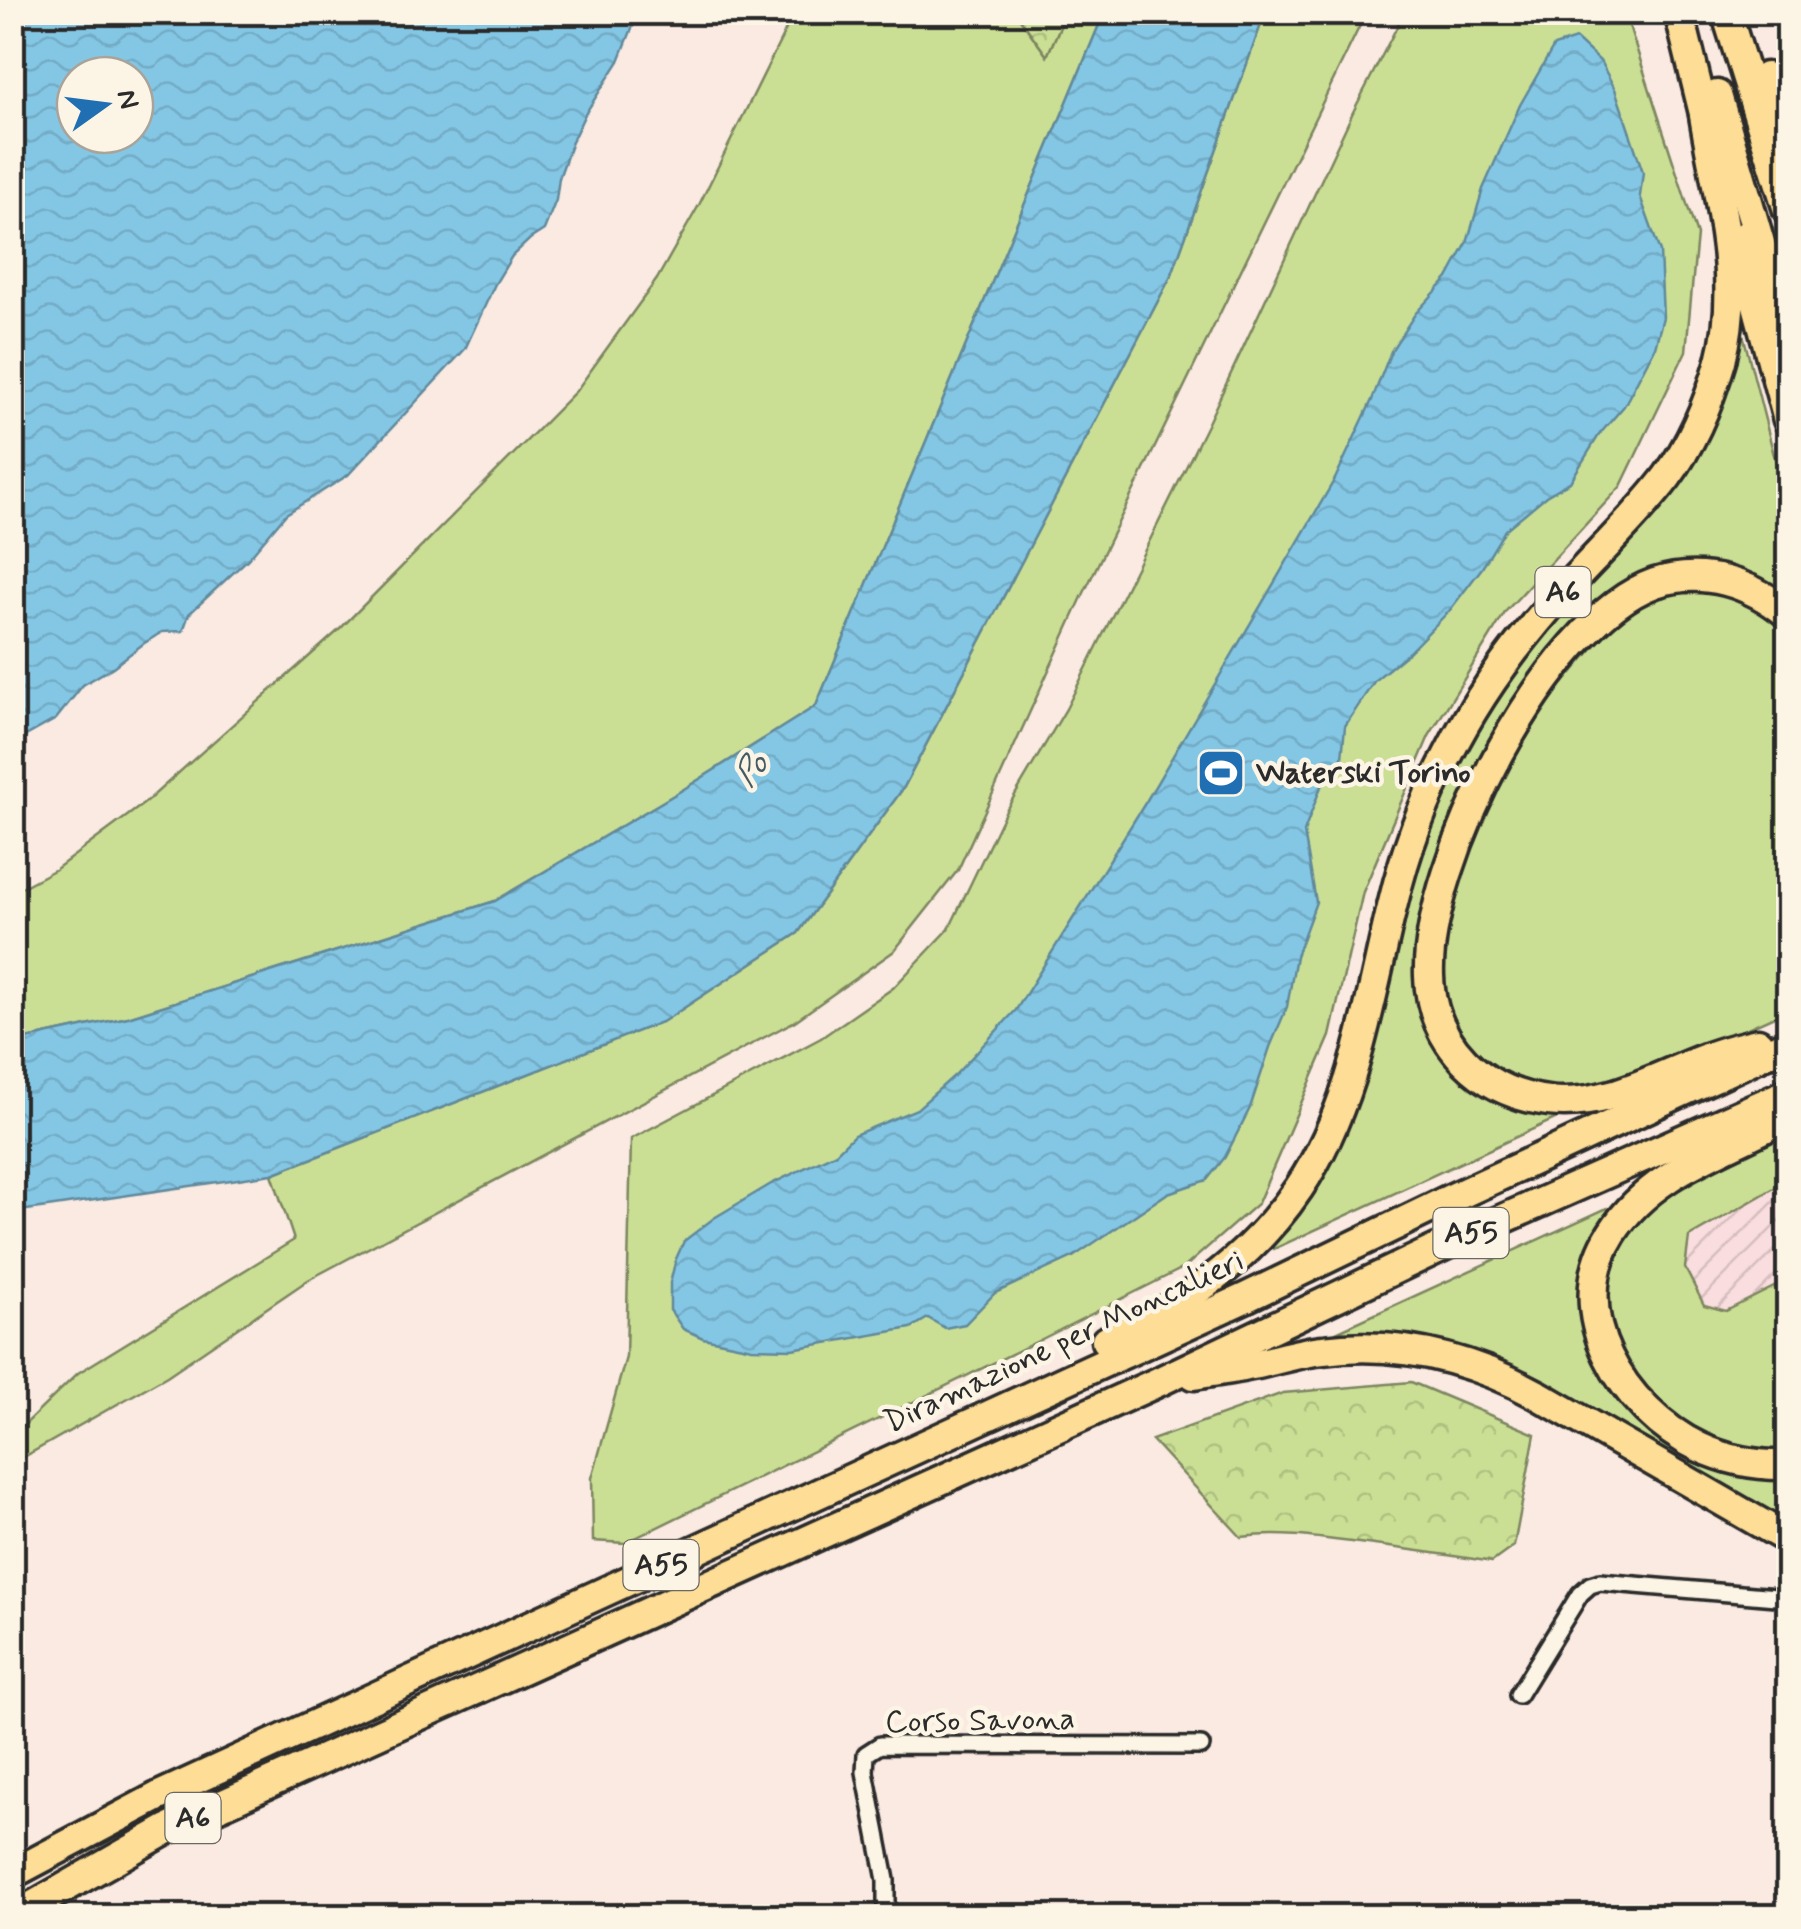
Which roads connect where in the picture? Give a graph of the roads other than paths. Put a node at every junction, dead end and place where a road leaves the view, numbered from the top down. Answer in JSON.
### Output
{"nodes":[{"id":1,"x":1679,"y":12,"type":"edge"},
{"id":2,"x":1690,"y":12,"type":"edge"},
{"id":3,"x":1726,"y":12,"type":"edge"},
{"id":4,"x":1742,"y":12,"type":"edge"},
{"id":5,"x":1704,"y":115,"type":"junction"},
{"id":6,"x":1788,"y":137,"type":"edge"},
{"id":7,"x":1788,"y":210,"type":"edge"},
{"id":8,"x":1788,"y":339,"type":"edge"},
{"id":9,"x":1788,"y":420,"type":"edge"},
{"id":10,"x":1788,"y":614,"type":"edge"},
{"id":11,"x":1788,"y":1040,"type":"edge"},
{"id":12,"x":1788,"y":1093,"type":"edge"},
{"id":13,"x":1788,"y":1116,"type":"edge"},
{"id":14,"x":1158,"y":1382,"type":"junction"},
{"id":15,"x":956,"y":1430,"type":"junction"},
{"id":16,"x":1788,"y":1466,"type":"edge"},
{"id":17,"x":1788,"y":1539,"type":"edge"},
{"id":18,"x":1788,"y":1598,"type":"edge"},
{"id":19,"x":1518,"y":1696,"type":"dead end"},
{"id":20,"x":366,"y":1701,"type":"joint"},
{"id":21,"x":379,"y":1734,"type":"joint"},
{"id":22,"x":1201,"y":1746,"type":"dead end"},
{"id":23,"x":12,"y":1874,"type":"edge"},
{"id":24,"x":15,"y":1916,"type":"edge"},
{"id":25,"x":886,"y":1916,"type":"edge"}],
"edges":[{"from":1,"to":5,"type":"highway","number":"A6"},
{"from":2,"to":8,"type":"highway"},
{"from":3,"to":7,"type":"highway"},
{"from":4,"to":6,"type":"highway"},
{"from":5,"to":9,"type":"highway"},
{"from":5,"to":15,"type":"highway","number":"A6"},
{"from":10,"to":11,"type":"highway"},
{"from":11,"to":15,"type":"highway","name":"Diramazione per Moncalieri","number":"A55"},
{"from":12,"to":14,"type":"highway","number":"A55"},
{"from":13,"to":16,"type":"highway"},
{"from":14,"to":17,"type":"highway"},
{"from":14,"to":21,"type":"highway","number":"A55"},
{"from":15,"to":20,"type":"highway","name":"Diramazione per Moncalieri","number":"A55"},
{"from":18,"to":19,"type":"street"},
{"from":20,"to":23,"type":"highway","number":"A6"},
{"from":21,"to":24,"type":"highway","number":"A6"},
{"from":22,"to":25,"type":"street","name":"Corso Savona"}]}
